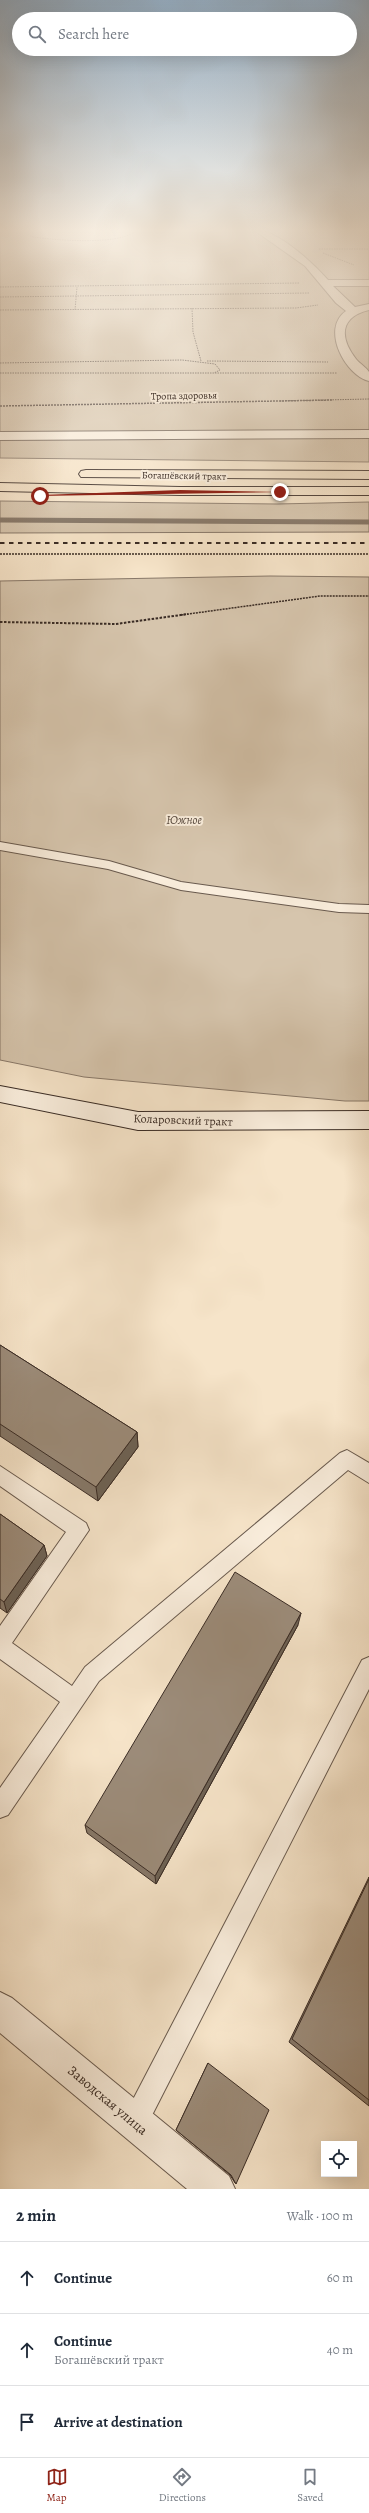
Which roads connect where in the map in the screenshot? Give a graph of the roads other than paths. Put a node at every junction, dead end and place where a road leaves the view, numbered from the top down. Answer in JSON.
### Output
{"nodes":[{"id":1,"x":339,"y":332,"type":"edge"},
{"id":2,"x":365,"y":375,"type":"edge"},
{"id":3,"x":369,"y":434,"type":"edge"},
{"id":4,"x":0,"y":436,"type":"edge"},
{"id":5,"x":70,"y":474,"type":"dead end"},
{"id":6,"x":369,"y":475,"type":"edge"},
{"id":7,"x":0,"y":487,"type":"edge"},
{"id":8,"x":180,"y":491,"type":"junction"},
{"id":9,"x":369,"y":492,"type":"edge"},
{"id":10,"x":0,"y":495,"type":"edge"},
{"id":11,"x":0,"y":846,"type":"edge"},
{"id":12,"x":369,"y":909,"type":"edge"},
{"id":13,"x":0,"y":1094,"type":"edge"},
{"id":14,"x":369,"y":1120,"type":"edge"},
{"id":15,"x":369,"y":1474,"type":"edge"},
{"id":16,"x":0,"y":1475,"type":"edge"},
{"id":17,"x":0,"y":1643,"type":"edge"},
{"id":18,"x":0,"y":1647,"type":"edge"},
{"id":19,"x":369,"y":1666,"type":"edge"},
{"id":20,"x":74,"y":1700,"type":"junction"},
{"id":21,"x":0,"y":1807,"type":"edge"},
{"id":22,"x":0,"y":2010,"type":"edge"},
{"id":23,"x":135,"y":2122,"type":"junction"},
{"id":24,"x":216,"y":2189,"type":"edge"}],
"edges":[{"from":1,"to":2,"type":"street"},
{"from":3,"to":4,"type":"street"},
{"from":5,"to":6,"type":"main road","name":"Богашёвский тракт"},
{"from":7,"to":8,"type":"main road","name":"Богашёвский тракт"},
{"from":8,"to":9,"type":"main road","name":"Богашёвский тракт"},
{"from":8,"to":10,"type":"main road"},
{"from":11,"to":12,"type":"lane"},
{"from":13,"to":14,"type":"street","name":"Коларовский тракт"},
{"from":15,"to":20,"type":"lane"},
{"from":16,"to":17,"type":"lane"},
{"from":18,"to":20,"type":"lane"},
{"from":19,"to":23,"type":"lane"},
{"from":20,"to":21,"type":"lane"},
{"from":22,"to":23,"type":"street","name":"Заводская улица"},
{"from":23,"to":24,"type":"street","name":"Заводская улица"}]}
